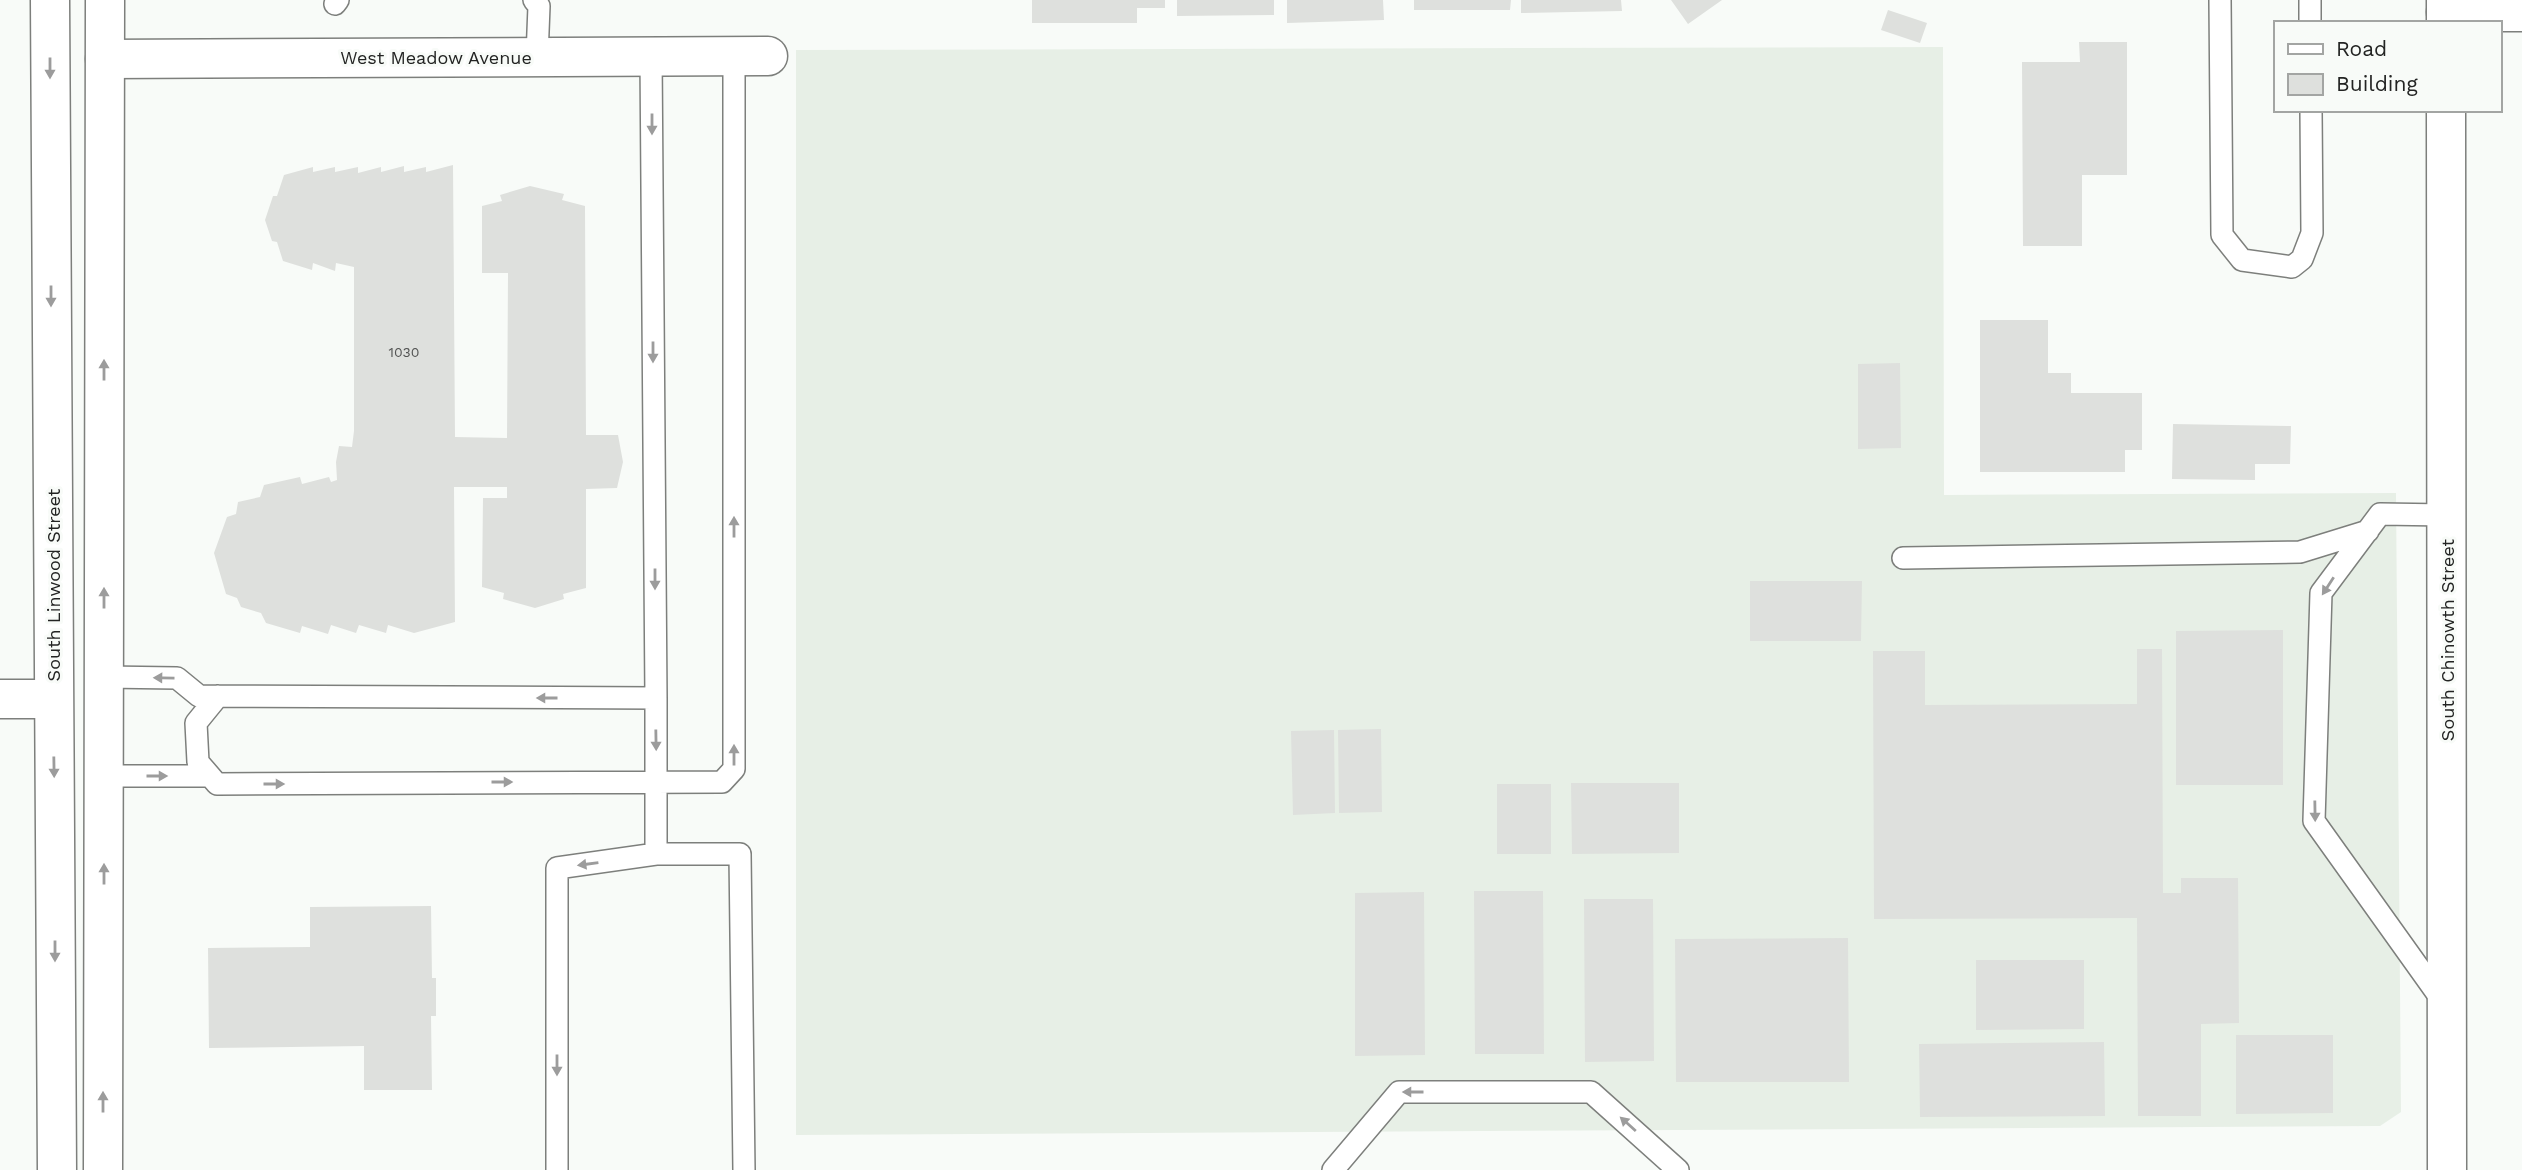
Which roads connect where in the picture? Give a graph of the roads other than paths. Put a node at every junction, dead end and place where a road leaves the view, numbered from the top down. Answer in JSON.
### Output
{"nodes":[{"id":1,"x":50,"y":0,"type":"edge"},
{"id":2,"x":75,"y":0,"type":"edge"},
{"id":3,"x":105,"y":0,"type":"edge"},
{"id":4,"x":534,"y":0,"type":"edge"},
{"id":5,"x":2220,"y":0,"type":"edge"},
{"id":6,"x":2310,"y":0,"type":"edge"},
{"id":7,"x":2446,"y":11,"type":"edge"},
{"id":8,"x":2522,"y":12,"type":"edge"},
{"id":9,"x":2310,"y":21,"type":"edge"},
{"id":10,"x":651,"y":56,"type":"junction"},
{"id":11,"x":751,"y":56,"type":"joint"},
{"id":12,"x":537,"y":57,"type":"junction"},
{"id":13,"x":105,"y":59,"type":"junction"},
{"id":14,"x":2311,"y":112,"type":"edge"},
{"id":15,"x":2446,"y":112,"type":"edge"},
{"id":16,"x":2447,"y":514,"type":"junction"},
{"id":17,"x":2368,"y":531,"type":"junction"},
{"id":18,"x":1903,"y":558,"type":"dead end"},
{"id":19,"x":103,"y":635,"type":"junction"},
{"id":20,"x":104,"y":677,"type":"junction"},
{"id":21,"x":218,"y":696,"type":"junction"},
{"id":22,"x":656,"y":698,"type":"junction"},
{"id":23,"x":0,"y":699,"type":"edge"},
{"id":24,"x":53,"y":699,"type":"junction"},
{"id":25,"x":104,"y":776,"type":"junction"},
{"id":26,"x":209,"y":776,"type":"junction"},
{"id":27,"x":657,"y":781,"type":"junction"},
{"id":28,"x":656,"y":854,"type":"junction"},
{"id":29,"x":2447,"y":1007,"type":"junction"},
{"id":30,"x":57,"y":1170,"type":"edge"},
{"id":31,"x":103,"y":1170,"type":"edge"},
{"id":32,"x":557,"y":1170,"type":"edge"},
{"id":33,"x":744,"y":1170,"type":"edge"},
{"id":34,"x":1333,"y":1170,"type":"edge"},
{"id":35,"x":1678,"y":1170,"type":"edge"},
{"id":36,"x":2447,"y":1170,"type":"edge"}],
"edges":[{"from":1,"to":24,"type":"street","name":"South Linwood Street","one_way":true},
{"from":2,"to":13,"type":"street"},
{"from":3,"to":13,"type":"street"},
{"from":4,"to":12,"type":"lane"},
{"from":5,"to":14,"type":"lane"},
{"from":6,"to":9,"type":"lane"},
{"from":7,"to":8,"type":"street"},
{"from":10,"to":11,"type":"street","name":"West Meadow Avenue"},
{"from":10,"to":12,"type":"street","name":"West Meadow Avenue"},
{"from":10,"to":22,"type":"lane","one_way":true},
{"from":27,"to":11,"type":"lane","one_way":true},
{"from":12,"to":13,"type":"street","name":"West Meadow Avenue"},
{"from":19,"to":13,"type":"street","one_way":true},
{"from":15,"to":16,"type":"street","name":"South Chinowth Street"},
{"from":16,"to":17,"type":"lane"},
{"from":16,"to":29,"type":"street","name":"South Chinowth Street"},
{"from":17,"to":18,"type":"lane"},
{"from":17,"to":29,"type":"lane","one_way":true},
{"from":19,"to":20,"type":"street"},
{"from":19,"to":24,"type":"street"},
{"from":21,"to":20,"type":"lane","one_way":true},
{"from":20,"to":25,"type":"street"},
{"from":22,"to":21,"type":"lane","one_way":true},
{"from":21,"to":26,"type":"lane"},
{"from":22,"to":27,"type":"lane","one_way":true},
{"from":23,"to":24,"type":"street"},
{"from":24,"to":30,"type":"street","name":"South Linwood Street","one_way":true},
{"from":25,"to":26,"type":"lane","one_way":true},
{"from":31,"to":25,"type":"street","one_way":true},
{"from":26,"to":27,"type":"lane","one_way":true},
{"from":27,"to":28,"type":"lane"},
{"from":28,"to":32,"type":"lane","one_way":true},
{"from":28,"to":33,"type":"lane"},
{"from":29,"to":36,"type":"street","name":"South Chinowth Street"},
{"from":35,"to":34,"type":"lane","one_way":true}]}
